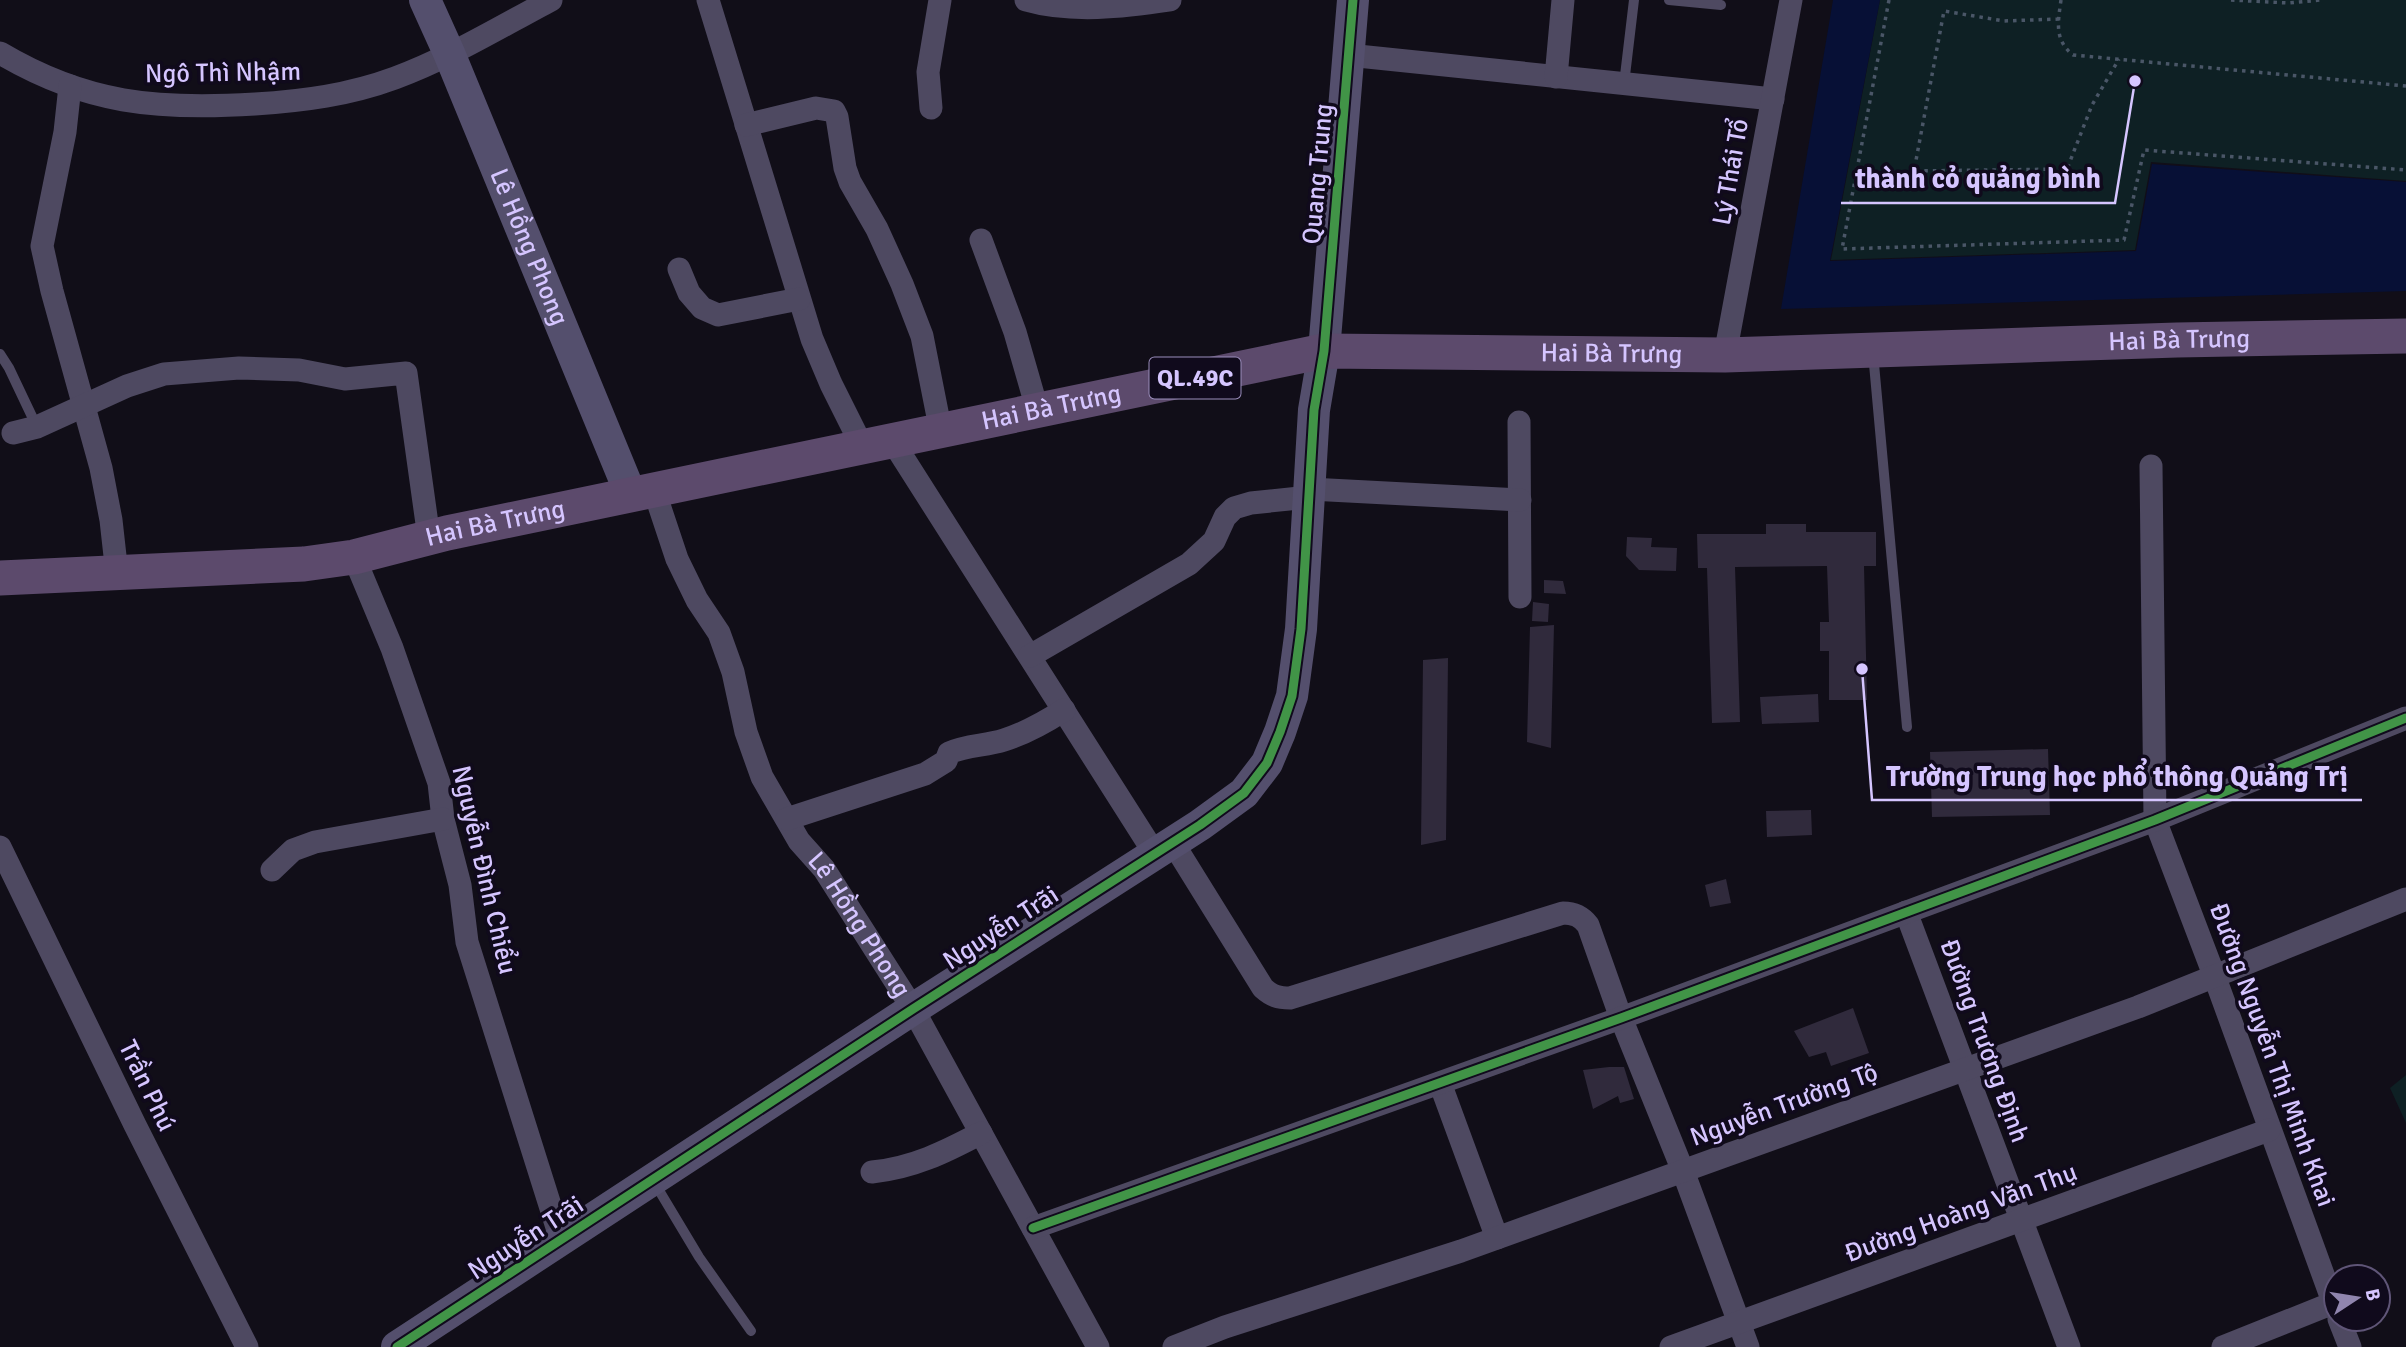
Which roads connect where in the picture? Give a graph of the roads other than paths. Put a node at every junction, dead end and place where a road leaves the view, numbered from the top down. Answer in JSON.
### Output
{"nodes":[{"id":1,"x":425,"y":0,"type":"edge"},
{"id":2,"x":551,"y":0,"type":"edge"},
{"id":3,"x":708,"y":0,"type":"edge"},
{"id":4,"x":940,"y":0,"type":"edge"},
{"id":5,"x":1026,"y":0,"type":"edge"},
{"id":6,"x":1170,"y":0,"type":"edge"},
{"id":7,"x":1353,"y":0,"type":"edge"},
{"id":8,"x":1563,"y":0,"type":"edge"},
{"id":9,"x":1634,"y":0,"type":"edge"},
{"id":10,"x":1669,"y":0,"type":"edge"},
{"id":11,"x":1791,"y":0,"type":"edge"},
{"id":12,"x":1721,"y":5,"type":"dead end"},
{"id":13,"x":0,"y":53,"type":"edge"},
{"id":14,"x":449,"y":53,"type":"junction"},
{"id":15,"x":1348,"y":55,"type":"junction"},
{"id":16,"x":1556,"y":77,"type":"junction"},
{"id":17,"x":1624,"y":83,"type":"junction"},
{"id":18,"x":70,"y":86,"type":"junction"},
{"id":19,"x":1773,"y":99,"type":"junction"},
{"id":20,"x":931,"y":108,"type":"dead end"},
{"id":21,"x":746,"y":125,"type":"junction"},
{"id":22,"x":981,"y":240,"type":"dead end"},
{"id":23,"x":679,"y":269,"type":"dead end"},
{"id":24,"x":799,"y":299,"type":"junction"},
{"id":25,"x":2406,"y":336,"type":"edge"},
{"id":26,"x":1873,"y":350,"type":"junction"},
{"id":27,"x":1324,"y":351,"type":"junction"},
{"id":28,"x":0,"y":354,"type":"edge"},
{"id":29,"x":1726,"y":355,"type":"junction"},
{"id":30,"x":83,"y":405,"type":"junction"},
{"id":31,"x":1038,"y":412,"type":"junction"},
{"id":32,"x":1519,"y":422,"type":"dead end"},
{"id":33,"x":37,"y":427,"type":"junction"},
{"id":34,"x":941,"y":432,"type":"junction"},
{"id":35,"x":13,"y":433,"type":"dead end"},
{"id":36,"x":878,"y":445,"type":"junction"},
{"id":37,"x":2151,"y":466,"type":"dead end"},
{"id":38,"x":643,"y":493,"type":"junction"},
{"id":39,"x":1309,"y":493,"type":"junction"},
{"id":40,"x":1520,"y":500,"type":"junction"},
{"id":41,"x":429,"y":538,"type":"junction"},
{"id":42,"x":354,"y":557,"type":"junction"},
{"id":43,"x":117,"y":574,"type":"junction"},
{"id":44,"x":0,"y":578,"type":"edge"},
{"id":45,"x":1520,"y":597,"type":"dead end"},
{"id":46,"x":1030,"y":656,"type":"junction"},
{"id":47,"x":1064,"y":710,"type":"junction"},
{"id":48,"x":2406,"y":718,"type":"edge"},
{"id":49,"x":1907,"y":727,"type":"dead end"},
{"id":50,"x":443,"y":818,"type":"junction"},
{"id":51,"x":786,"y":819,"type":"junction"},
{"id":52,"x":2155,"y":820,"type":"junction"},
{"id":53,"x":0,"y":847,"type":"edge"},
{"id":54,"x":1164,"y":848,"type":"junction"},
{"id":55,"x":272,"y":870,"type":"dead end"},
{"id":56,"x":2406,"y":899,"type":"edge"},
{"id":57,"x":1906,"y":912,"type":"junction"},
{"id":58,"x":2214,"y":975,"type":"junction"},
{"id":59,"x":913,"y":1009,"type":"junction"},
{"id":60,"x":1621,"y":1018,"type":"junction"},
{"id":61,"x":1965,"y":1069,"type":"junction"},
{"id":62,"x":1440,"y":1083,"type":"junction"},
{"id":63,"x":2269,"y":1130,"type":"junction"},
{"id":64,"x":981,"y":1133,"type":"junction"},
{"id":65,"x":1683,"y":1171,"type":"junction"},
{"id":66,"x":873,"y":1172,"type":"dead end"},
{"id":67,"x":652,"y":1180,"type":"junction"},
{"id":68,"x":2022,"y":1222,"type":"junction"},
{"id":69,"x":1033,"y":1228,"type":"junction"},
{"id":70,"x":1497,"y":1238,"type":"junction"},
{"id":71,"x":561,"y":1240,"type":"junction"},
{"id":72,"x":2322,"y":1273,"type":"edge"},
{"id":73,"x":2322,"y":1315,"type":"edge"},
{"id":74,"x":1739,"y":1324,"type":"junction"},
{"id":75,"x":751,"y":1331,"type":"dead end"},
{"id":76,"x":1224,"y":1337,"type":"edge"},
{"id":77,"x":247,"y":1347,"type":"edge"},
{"id":78,"x":397,"y":1347,"type":"edge"},
{"id":79,"x":1098,"y":1347,"type":"edge"},
{"id":80,"x":1174,"y":1347,"type":"edge"},
{"id":81,"x":1671,"y":1347,"type":"edge"},
{"id":82,"x":1748,"y":1347,"type":"edge"},
{"id":83,"x":2069,"y":1347,"type":"edge"},
{"id":84,"x":2223,"y":1347,"type":"edge"}],
"edges":[{"from":1,"to":14,"type":"street","name":"Lê Hồng Phong"},
{"from":2,"to":14,"type":"street","name":"Ngô Thì Nhậm"},
{"from":3,"to":21,"type":"street"},
{"from":4,"to":20,"type":"street"},
{"from":5,"to":6,"type":"street"},
{"from":7,"to":15,"type":"street","name":"Quang Trung"},
{"from":8,"to":16,"type":"street"},
{"from":9,"to":17,"type":"lane"},
{"from":10,"to":12,"type":"lane"},
{"from":11,"to":19,"type":"street","name":"Lý Thái Tổ"},
{"from":13,"to":18,"type":"street","name":"Ngô Thì Nhậm"},
{"from":14,"to":18,"type":"street","name":"Ngô Thì Nhậm"},
{"from":14,"to":38,"type":"street","name":"Lê Hồng Phong"},
{"from":15,"to":16,"type":"street"},
{"from":15,"to":27,"type":"street","name":"Quang Trung"},
{"from":16,"to":17,"type":"street"},
{"from":17,"to":19,"type":"street"},
{"from":18,"to":30,"type":"street"},
{"from":19,"to":29,"type":"street","name":"Lý Thái Tổ"},
{"from":21,"to":24,"type":"street"},
{"from":21,"to":34,"type":"street"},
{"from":22,"to":31,"type":"street"},
{"from":23,"to":24,"type":"street"},
{"from":24,"to":36,"type":"street"},
{"from":25,"to":26,"type":"main road","name":"Hai Bà Trưng","number":"QL.49C"},
{"from":26,"to":29,"type":"main road","name":"Hai Bà Trưng","number":"QL.49C"},
{"from":26,"to":49,"type":"lane"},
{"from":27,"to":29,"type":"main road","name":"Hai Bà Trưng","number":"QL.49C"},
{"from":27,"to":31,"type":"main road","name":"Hai Bà Trưng","number":"QL.49C"},
{"from":27,"to":39,"type":"street","name":"Nguyễn Trãi"},
{"from":28,"to":33,"type":"lane"},
{"from":30,"to":33,"type":"street"},
{"from":30,"to":41,"type":"street"},
{"from":30,"to":43,"type":"street"},
{"from":31,"to":34,"type":"main road","name":"Hai Bà Trưng","number":"QL.49C"},
{"from":32,"to":40,"type":"street"},
{"from":33,"to":35,"type":"street"},
{"from":34,"to":36,"type":"main road","name":"Hai Bà Trưng","number":"QL.49C"},
{"from":36,"to":38,"type":"main road","name":"Hai Bà Trưng","number":"QL.49C"},
{"from":36,"to":46,"type":"street"},
{"from":37,"to":52,"type":"street"},
{"from":38,"to":41,"type":"main road","name":"Hai Bà Trưng","number":"QL.49C"},
{"from":38,"to":51,"type":"street","name":"Lê Hồng Phong"},
{"from":39,"to":40,"type":"street"},
{"from":39,"to":46,"type":"street"},
{"from":39,"to":54,"type":"street","name":"Nguyễn Trãi"},
{"from":40,"to":45,"type":"street"},
{"from":41,"to":42,"type":"main road","name":"Hai Bà Trưng","number":"QL.49C"},
{"from":42,"to":43,"type":"main road","name":"Hai Bà Trưng","number":"QL.49C"},
{"from":42,"to":50,"type":"street","name":"Nguyễn Đình Chiểu"},
{"from":43,"to":44,"type":"main road","name":"Hai Bà Trưng","number":"QL.49C"},
{"from":46,"to":47,"type":"street"},
{"from":47,"to":51,"type":"street"},
{"from":47,"to":54,"type":"street"},
{"from":48,"to":52,"type":"street"},
{"from":50,"to":55,"type":"street"},
{"from":50,"to":71,"type":"street","name":"Nguyễn Đình Chiểu"},
{"from":51,"to":59,"type":"street","name":"Lê Hồng Phong"},
{"from":52,"to":57,"type":"street"},
{"from":52,"to":58,"type":"street","name":"Đường Nguyễn Thị Minh Khai"},
{"from":53,"to":77,"type":"street","name":"Trần Phú"},
{"from":54,"to":59,"type":"street","name":"Nguyễn Trãi"},
{"from":54,"to":60,"type":"street"},
{"from":56,"to":58,"type":"street","name":"Nguyễn Trường Tộ"},
{"from":57,"to":60,"type":"street"},
{"from":57,"to":61,"type":"street","name":"Đường Trương Định"},
{"from":58,"to":61,"type":"street","name":"Nguyễn Trường Tộ"},
{"from":58,"to":63,"type":"street","name":"Đường Nguyễn Thị Minh Khai"},
{"from":59,"to":64,"type":"street","name":"Lê Hồng Phong"},
{"from":59,"to":67,"type":"street","name":"Nguyễn Trãi"},
{"from":60,"to":62,"type":"street"},
{"from":60,"to":65,"type":"street"},
{"from":61,"to":65,"type":"street","name":"Nguyễn Trường Tộ"},
{"from":61,"to":68,"type":"street","name":"Đường Trương Định"},
{"from":62,"to":69,"type":"street"},
{"from":62,"to":70,"type":"street"},
{"from":63,"to":68,"type":"street","name":"Đường Hoàng Văn Thụ"},
{"from":63,"to":72,"type":"street","name":"Đường Nguyễn Thị Minh Khai"},
{"from":64,"to":66,"type":"street"},
{"from":64,"to":69,"type":"street","name":"Lê Hồng Phong"},
{"from":65,"to":70,"type":"street","name":"Nguyễn Trường Tộ"},
{"from":65,"to":74,"type":"street"},
{"from":67,"to":71,"type":"street","name":"Nguyễn Trãi"},
{"from":67,"to":75,"type":"lane"},
{"from":68,"to":74,"type":"street","name":"Đường Hoàng Văn Thụ"},
{"from":68,"to":83,"type":"street","name":"Đường Trương Định"},
{"from":69,"to":79,"type":"street","name":"Lê Hồng Phong"},
{"from":70,"to":76,"type":"street","name":"Nguyễn Trường Tộ"},
{"from":71,"to":78,"type":"street","name":"Nguyễn Trãi"},
{"from":73,"to":84,"type":"street"},
{"from":74,"to":81,"type":"street","name":"Đường Hoàng Văn Thụ"},
{"from":74,"to":82,"type":"street"},
{"from":76,"to":80,"type":"street","name":"Nguyễn Trường Tộ"}]}
